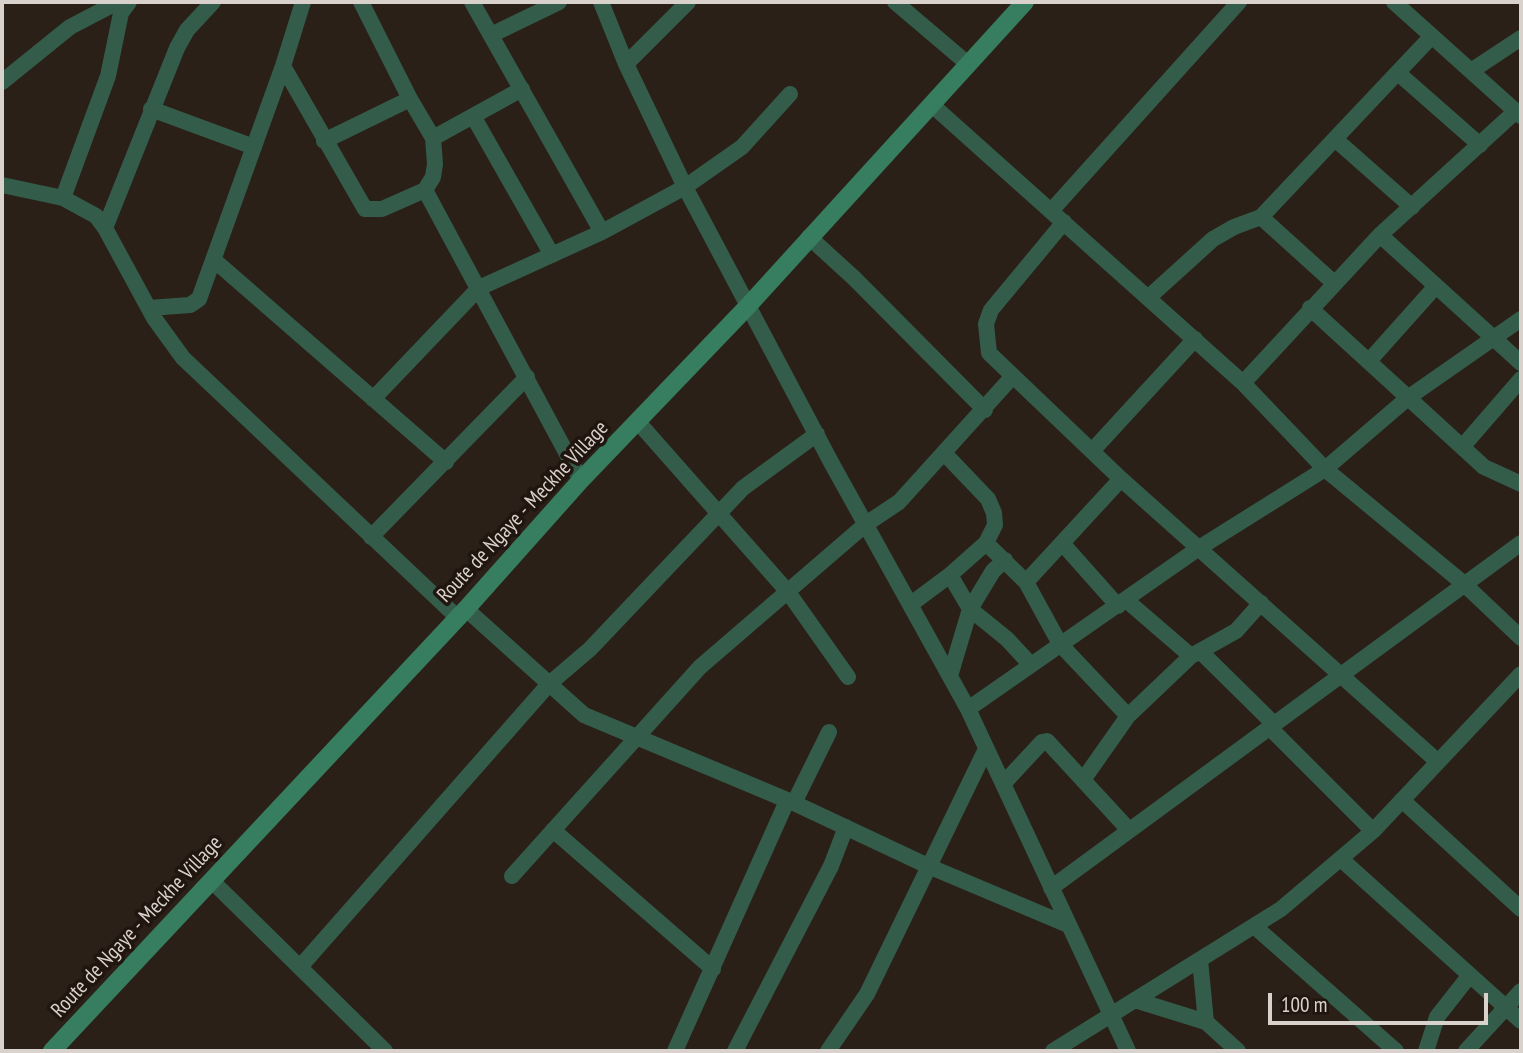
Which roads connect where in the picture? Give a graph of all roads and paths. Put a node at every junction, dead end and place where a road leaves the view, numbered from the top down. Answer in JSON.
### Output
{"nodes":[{"id":1,"x":118,"y":2,"type":"edge"},
{"id":2,"x":129,"y":2,"type":"edge"},
{"id":3,"x":213,"y":2,"type":"edge"},
{"id":4,"x":303,"y":2,"type":"edge"},
{"id":5,"x":360,"y":2,"type":"edge"},
{"id":6,"x":472,"y":2,"type":"edge"},
{"id":7,"x":559,"y":2,"type":"edge"},
{"id":8,"x":601,"y":2,"type":"edge"},
{"id":9,"x":688,"y":2,"type":"edge"},
{"id":10,"x":1025,"y":2,"type":"edge"},
{"id":11,"x":1239,"y":2,"type":"edge"},
{"id":12,"x":1394,"y":2,"type":"edge"},
{"id":13,"x":904,"y":4,"type":"edge"},
{"id":14,"x":491,"y":35,"type":"junction"},
{"id":15,"x":1433,"y":36,"type":"junction"},
{"id":16,"x":1521,"y":38,"type":"edge"},
{"id":17,"x":626,"y":64,"type":"junction"},
{"id":18,"x":968,"y":64,"type":"junction"},
{"id":19,"x":284,"y":66,"type":"junction"},
{"id":20,"x":1471,"y":71,"type":"junction"},
{"id":21,"x":1398,"y":73,"type":"junction"},
{"id":22,"x":2,"y":82,"type":"edge"},
{"id":23,"x":522,"y":89,"type":"junction"},
{"id":24,"x":790,"y":94,"type":"dead end"},
{"id":25,"x":410,"y":99,"type":"junction"},
{"id":26,"x":931,"y":104,"type":"junction"},
{"id":27,"x":151,"y":109,"type":"junction"},
{"id":28,"x":1519,"y":113,"type":"edge"},
{"id":29,"x":473,"y":116,"type":"junction"},
{"id":30,"x":433,"y":138,"type":"junction"},
{"id":31,"x":1335,"y":139,"type":"junction"},
{"id":32,"x":324,"y":141,"type":"junction"},
{"id":33,"x":1480,"y":145,"type":"junction"},
{"id":34,"x":254,"y":147,"type":"junction"},
{"id":35,"x":2,"y":185,"type":"edge"},
{"id":36,"x":685,"y":187,"type":"junction"},
{"id":37,"x":425,"y":190,"type":"junction"},
{"id":38,"x":62,"y":198,"type":"junction"},
{"id":39,"x":1412,"y":207,"type":"junction"},
{"id":40,"x":1058,"y":217,"type":"junction"},
{"id":41,"x":1261,"y":218,"type":"junction"},
{"id":42,"x":105,"y":228,"type":"junction"},
{"id":43,"x":602,"y":232,"type":"junction"},
{"id":44,"x":1380,"y":235,"type":"junction"},
{"id":45,"x":809,"y":237,"type":"junction"},
{"id":46,"x":552,"y":256,"type":"junction"},
{"id":47,"x":215,"y":260,"type":"junction"},
{"id":48,"x":1334,"y":283,"type":"junction"},
{"id":49,"x":1436,"y":286,"type":"junction"},
{"id":50,"x":479,"y":288,"type":"junction"},
{"id":51,"x":1149,"y":297,"type":"junction"},
{"id":52,"x":747,"y":307,"type":"junction"},
{"id":53,"x":1310,"y":308,"type":"junction"},
{"id":54,"x":149,"y":309,"type":"junction"},
{"id":55,"x":1521,"y":319,"type":"edge"},
{"id":56,"x":1495,"y":337,"type":"junction"},
{"id":57,"x":1195,"y":339,"type":"junction"},
{"id":58,"x":1369,"y":361,"type":"junction"},
{"id":59,"x":1521,"y":363,"type":"edge"},
{"id":60,"x":1013,"y":376,"type":"junction"},
{"id":61,"x":527,"y":377,"type":"junction"},
{"id":62,"x":1521,"y":379,"type":"edge"},
{"id":63,"x":1243,"y":383,"type":"junction"},
{"id":64,"x":1409,"y":397,"type":"junction"},
{"id":65,"x":373,"y":399,"type":"junction"},
{"id":66,"x":985,"y":410,"type":"junction"},
{"id":67,"x":638,"y":422,"type":"junction"},
{"id":68,"x":817,"y":434,"type":"junction"},
{"id":69,"x":1463,"y":446,"type":"junction"},
{"id":70,"x":1092,"y":451,"type":"junction"},
{"id":71,"x":945,"y":454,"type":"junction"},
{"id":72,"x":446,"y":462,"type":"junction"},
{"id":73,"x":1325,"y":469,"type":"junction"},
{"id":74,"x":1121,"y":479,"type":"junction"},
{"id":75,"x":581,"y":480,"type":"junction"},
{"id":76,"x":1521,"y":484,"type":"edge"},
{"id":77,"x":716,"y":513,"type":"junction"},
{"id":78,"x":866,"y":524,"type":"junction"},
{"id":79,"x":371,"y":537,"type":"junction"},
{"id":80,"x":986,"y":543,"type":"junction"},
{"id":81,"x":1062,"y":543,"type":"junction"},
{"id":82,"x":1521,"y":543,"type":"edge"},
{"id":83,"x":1199,"y":548,"type":"junction"},
{"id":84,"x":1004,"y":561,"type":"junction"},
{"id":85,"x":950,"y":575,"type":"junction"},
{"id":86,"x":1026,"y":582,"type":"junction"},
{"id":87,"x":1463,"y":583,"type":"junction"},
{"id":88,"x":788,"y":592,"type":"junction"},
{"id":89,"x":1122,"y":603,"type":"junction"},
{"id":90,"x":1261,"y":603,"type":"junction"},
{"id":91,"x":911,"y":604,"type":"junction"},
{"id":92,"x":970,"y":608,"type":"junction"},
{"id":93,"x":462,"y":613,"type":"junction"},
{"id":94,"x":1521,"y":638,"type":"edge"},
{"id":95,"x":1060,"y":644,"type":"junction"},
{"id":96,"x":1196,"y":654,"type":"junction"},
{"id":97,"x":1031,"y":665,"type":"junction"},
{"id":98,"x":1341,"y":674,"type":"junction"},
{"id":99,"x":1521,"y":674,"type":"edge"},
{"id":100,"x":950,"y":676,"type":"junction"},
{"id":101,"x":848,"y":677,"type":"dead end"},
{"id":102,"x":549,"y":684,"type":"junction"},
{"id":103,"x":968,"y":709,"type":"junction"},
{"id":104,"x":1129,"y":716,"type":"junction"},
{"id":105,"x":1271,"y":726,"type":"junction"},
{"id":106,"x":829,"y":732,"type":"dead end"},
{"id":107,"x":636,"y":737,"type":"junction"},
{"id":108,"x":986,"y":749,"type":"junction"},
{"id":109,"x":1437,"y":761,"type":"junction"},
{"id":110,"x":1083,"y":780,"type":"junction"},
{"id":111,"x":1003,"y":785,"type":"junction"},
{"id":112,"x":1402,"y":800,"type":"junction"},
{"id":113,"x":791,"y":802,"type":"junction"},
{"id":114,"x":846,"y":827,"type":"junction"},
{"id":115,"x":553,"y":830,"type":"junction"},
{"id":116,"x":1129,"y":831,"type":"junction"},
{"id":117,"x":1373,"y":831,"type":"junction"},
{"id":118,"x":1342,"y":860,"type":"junction"},
{"id":119,"x":928,"y":866,"type":"junction"},
{"id":120,"x":512,"y":876,"type":"dead end"},
{"id":121,"x":212,"y":881,"type":"junction"},
{"id":122,"x":1051,"y":888,"type":"junction"},
{"id":123,"x":1521,"y":909,"type":"edge"},
{"id":124,"x":1068,"y":925,"type":"junction"},
{"id":125,"x":1254,"y":926,"type":"junction"},
{"id":126,"x":1200,"y":960,"type":"junction"},
{"id":127,"x":300,"y":967,"type":"junction"},
{"id":128,"x":713,"y":970,"type":"junction"},
{"id":129,"x":1470,"y":975,"type":"junction"},
{"id":130,"x":1521,"y":991,"type":"edge"},
{"id":131,"x":1135,"y":1000,"type":"junction"},
{"id":132,"x":1506,"y":1007,"type":"junction"},
{"id":133,"x":1109,"y":1016,"type":"junction"},
{"id":134,"x":1521,"y":1021,"type":"edge"},
{"id":135,"x":1206,"y":1022,"type":"junction"},
{"id":136,"x":52,"y":1051,"type":"edge"},
{"id":137,"x":385,"y":1051,"type":"edge"},
{"id":138,"x":675,"y":1051,"type":"edge"},
{"id":139,"x":735,"y":1051,"type":"edge"},
{"id":140,"x":828,"y":1051,"type":"edge"},
{"id":141,"x":1053,"y":1051,"type":"edge"},
{"id":142,"x":1128,"y":1051,"type":"edge"},
{"id":143,"x":1238,"y":1051,"type":"edge"},
{"id":144,"x":1396,"y":1051,"type":"edge"},
{"id":145,"x":1426,"y":1051,"type":"edge"},
{"id":146,"x":1466,"y":1051,"type":"edge"}],
"edges":[{"from":1,"to":22,"type":"street"},
{"from":2,"to":38,"type":"street"},
{"from":3,"to":27,"type":"street"},
{"from":4,"to":19,"type":"street"},
{"from":5,"to":25,"type":"street"},
{"from":6,"to":14,"type":"street"},
{"from":7,"to":14,"type":"street"},
{"from":8,"to":17,"type":"street"},
{"from":9,"to":17,"type":"street"},
{"from":10,"to":18,"type":"main road","name":"Route de Ngaye - Meckhe Village"},
{"from":11,"to":40,"type":"street"},
{"from":12,"to":15,"type":"street"},
{"from":13,"to":18,"type":"street"},
{"from":14,"to":23,"type":"street"},
{"from":15,"to":20,"type":"street"},
{"from":15,"to":21,"type":"street"},
{"from":16,"to":20,"type":"street"},
{"from":17,"to":36,"type":"street"},
{"from":18,"to":26,"type":"main road","name":"Route de Ngaye - Meckhe Village"},
{"from":19,"to":32,"type":"street"},
{"from":19,"to":34,"type":"street"},
{"from":20,"to":28,"type":"street"},
{"from":21,"to":31,"type":"street"},
{"from":21,"to":33,"type":"street"},
{"from":23,"to":29,"type":"street"},
{"from":23,"to":43,"type":"street"},
{"from":24,"to":36,"type":"street"},
{"from":25,"to":30,"type":"street"},
{"from":25,"to":32,"type":"street"},
{"from":26,"to":40,"type":"street"},
{"from":26,"to":45,"type":"main road","name":"Route de Ngaye - Meckhe Village"},
{"from":27,"to":34,"type":"street"},
{"from":27,"to":42,"type":"street"},
{"from":28,"to":33,"type":"street"},
{"from":29,"to":30,"type":"street"},
{"from":29,"to":46,"type":"street"},
{"from":30,"to":37,"type":"street"},
{"from":31,"to":39,"type":"street"},
{"from":31,"to":41,"type":"street"},
{"from":32,"to":37,"type":"street"},
{"from":33,"to":39,"type":"street"},
{"from":34,"to":47,"type":"street"},
{"from":35,"to":38,"type":"street"},
{"from":36,"to":43,"type":"street"},
{"from":36,"to":52,"type":"street"},
{"from":37,"to":50,"type":"street"},
{"from":38,"to":42,"type":"street"},
{"from":39,"to":44,"type":"street"},
{"from":40,"to":51,"type":"street"},
{"from":40,"to":60,"type":"street"},
{"from":41,"to":48,"type":"street"},
{"from":41,"to":51,"type":"street"},
{"from":42,"to":54,"type":"street"},
{"from":43,"to":46,"type":"street"},
{"from":44,"to":48,"type":"street"},
{"from":44,"to":49,"type":"street"},
{"from":45,"to":52,"type":"main road","name":"Route de Ngaye - Meckhe Village"},
{"from":45,"to":66,"type":"street"},
{"from":46,"to":50,"type":"street"},
{"from":47,"to":54,"type":"street"},
{"from":47,"to":65,"type":"street"},
{"from":48,"to":53,"type":"street"},
{"from":49,"to":56,"type":"street"},
{"from":49,"to":58,"type":"street"},
{"from":50,"to":61,"type":"street"},
{"from":50,"to":65,"type":"street"},
{"from":51,"to":57,"type":"street"},
{"from":52,"to":67,"type":"main road","name":"Route de Ngaye - Meckhe Village"},
{"from":52,"to":68,"type":"street"},
{"from":53,"to":58,"type":"street"},
{"from":53,"to":63,"type":"street"},
{"from":54,"to":79,"type":"street"},
{"from":55,"to":56,"type":"street"},
{"from":56,"to":59,"type":"street"},
{"from":56,"to":64,"type":"street"},
{"from":57,"to":63,"type":"street"},
{"from":57,"to":70,"type":"street"},
{"from":58,"to":64,"type":"street"},
{"from":60,"to":66,"type":"street"},
{"from":60,"to":70,"type":"street"},
{"from":61,"to":72,"type":"street"},
{"from":61,"to":75,"type":"street"},
{"from":62,"to":69,"type":"street"},
{"from":63,"to":73,"type":"street"},
{"from":64,"to":69,"type":"street"},
{"from":64,"to":73,"type":"street"},
{"from":65,"to":72,"type":"street"},
{"from":66,"to":71,"type":"street"},
{"from":67,"to":75,"type":"main road","name":"Route de Ngaye - Meckhe Village"},
{"from":67,"to":77,"type":"street"},
{"from":68,"to":77,"type":"street"},
{"from":68,"to":78,"type":"street"},
{"from":69,"to":76,"type":"street"},
{"from":70,"to":74,"type":"street"},
{"from":71,"to":78,"type":"street"},
{"from":71,"to":80,"type":"street"},
{"from":72,"to":79,"type":"street"},
{"from":73,"to":83,"type":"street"},
{"from":73,"to":87,"type":"street"},
{"from":74,"to":81,"type":"street"},
{"from":74,"to":83,"type":"street"},
{"from":75,"to":93,"type":"main road","name":"Route de Ngaye - Meckhe Village"},
{"from":77,"to":88,"type":"street"},
{"from":77,"to":102,"type":"street"},
{"from":78,"to":88,"type":"street"},
{"from":78,"to":91,"type":"street"},
{"from":79,"to":93,"type":"street"},
{"from":80,"to":84,"type":"street"},
{"from":80,"to":85,"type":"street"},
{"from":81,"to":86,"type":"street"},
{"from":81,"to":89,"type":"street"},
{"from":82,"to":87,"type":"street"},
{"from":83,"to":89,"type":"street"},
{"from":83,"to":90,"type":"street"},
{"from":84,"to":86,"type":"street"},
{"from":84,"to":92,"type":"street"},
{"from":85,"to":91,"type":"street"},
{"from":85,"to":92,"type":"street"},
{"from":86,"to":95,"type":"street"},
{"from":87,"to":94,"type":"street"},
{"from":87,"to":98,"type":"street"},
{"from":88,"to":101,"type":"street"},
{"from":88,"to":107,"type":"street"},
{"from":89,"to":95,"type":"street"},
{"from":89,"to":96,"type":"street"},
{"from":90,"to":96,"type":"street"},
{"from":90,"to":98,"type":"street"},
{"from":91,"to":100,"type":"street"},
{"from":92,"to":97,"type":"street"},
{"from":92,"to":100,"type":"street"},
{"from":93,"to":102,"type":"street"},
{"from":93,"to":121,"type":"main road","name":"Route de Ngaye - Meckhe Village"},
{"from":95,"to":97,"type":"street"},
{"from":95,"to":104,"type":"street"},
{"from":96,"to":104,"type":"street"},
{"from":96,"to":105,"type":"street"},
{"from":97,"to":103,"type":"street"},
{"from":98,"to":105,"type":"street"},
{"from":98,"to":109,"type":"street"},
{"from":99,"to":109,"type":"street"},
{"from":100,"to":103,"type":"street"},
{"from":102,"to":107,"type":"street"},
{"from":102,"to":127,"type":"street"},
{"from":103,"to":108,"type":"street"},
{"from":104,"to":110,"type":"street"},
{"from":105,"to":116,"type":"street"},
{"from":105,"to":117,"type":"street"},
{"from":106,"to":113,"type":"street"},
{"from":107,"to":113,"type":"street"},
{"from":107,"to":115,"type":"street"},
{"from":108,"to":111,"type":"street"},
{"from":108,"to":119,"type":"street"},
{"from":109,"to":112,"type":"street"},
{"from":110,"to":111,"type":"street"},
{"from":110,"to":116,"type":"street"},
{"from":111,"to":122,"type":"street"},
{"from":112,"to":117,"type":"street"},
{"from":112,"to":123,"type":"street"},
{"from":113,"to":114,"type":"street"},
{"from":113,"to":128,"type":"street"},
{"from":114,"to":119,"type":"street"},
{"from":114,"to":139,"type":"street"},
{"from":115,"to":120,"type":"street"},
{"from":115,"to":128,"type":"street"},
{"from":116,"to":122,"type":"street"},
{"from":117,"to":118,"type":"street"},
{"from":118,"to":125,"type":"street"},
{"from":118,"to":129,"type":"street"},
{"from":119,"to":124,"type":"street"},
{"from":119,"to":140,"type":"street"},
{"from":121,"to":127,"type":"street"},
{"from":121,"to":136,"type":"main road","name":"Route de Ngaye - Meckhe Village"},
{"from":122,"to":124,"type":"street"},
{"from":124,"to":133,"type":"street"},
{"from":125,"to":126,"type":"street"},
{"from":125,"to":144,"type":"street"},
{"from":126,"to":131,"type":"street"},
{"from":126,"to":135,"type":"street"},
{"from":127,"to":137,"type":"street"},
{"from":128,"to":138,"type":"street"},
{"from":129,"to":132,"type":"street"},
{"from":129,"to":145,"type":"street"},
{"from":130,"to":132,"type":"street"},
{"from":131,"to":133,"type":"street"},
{"from":131,"to":135,"type":"street"},
{"from":132,"to":134,"type":"street"},
{"from":132,"to":146,"type":"street"},
{"from":133,"to":141,"type":"street"},
{"from":133,"to":142,"type":"street"},
{"from":135,"to":143,"type":"street"}]}
